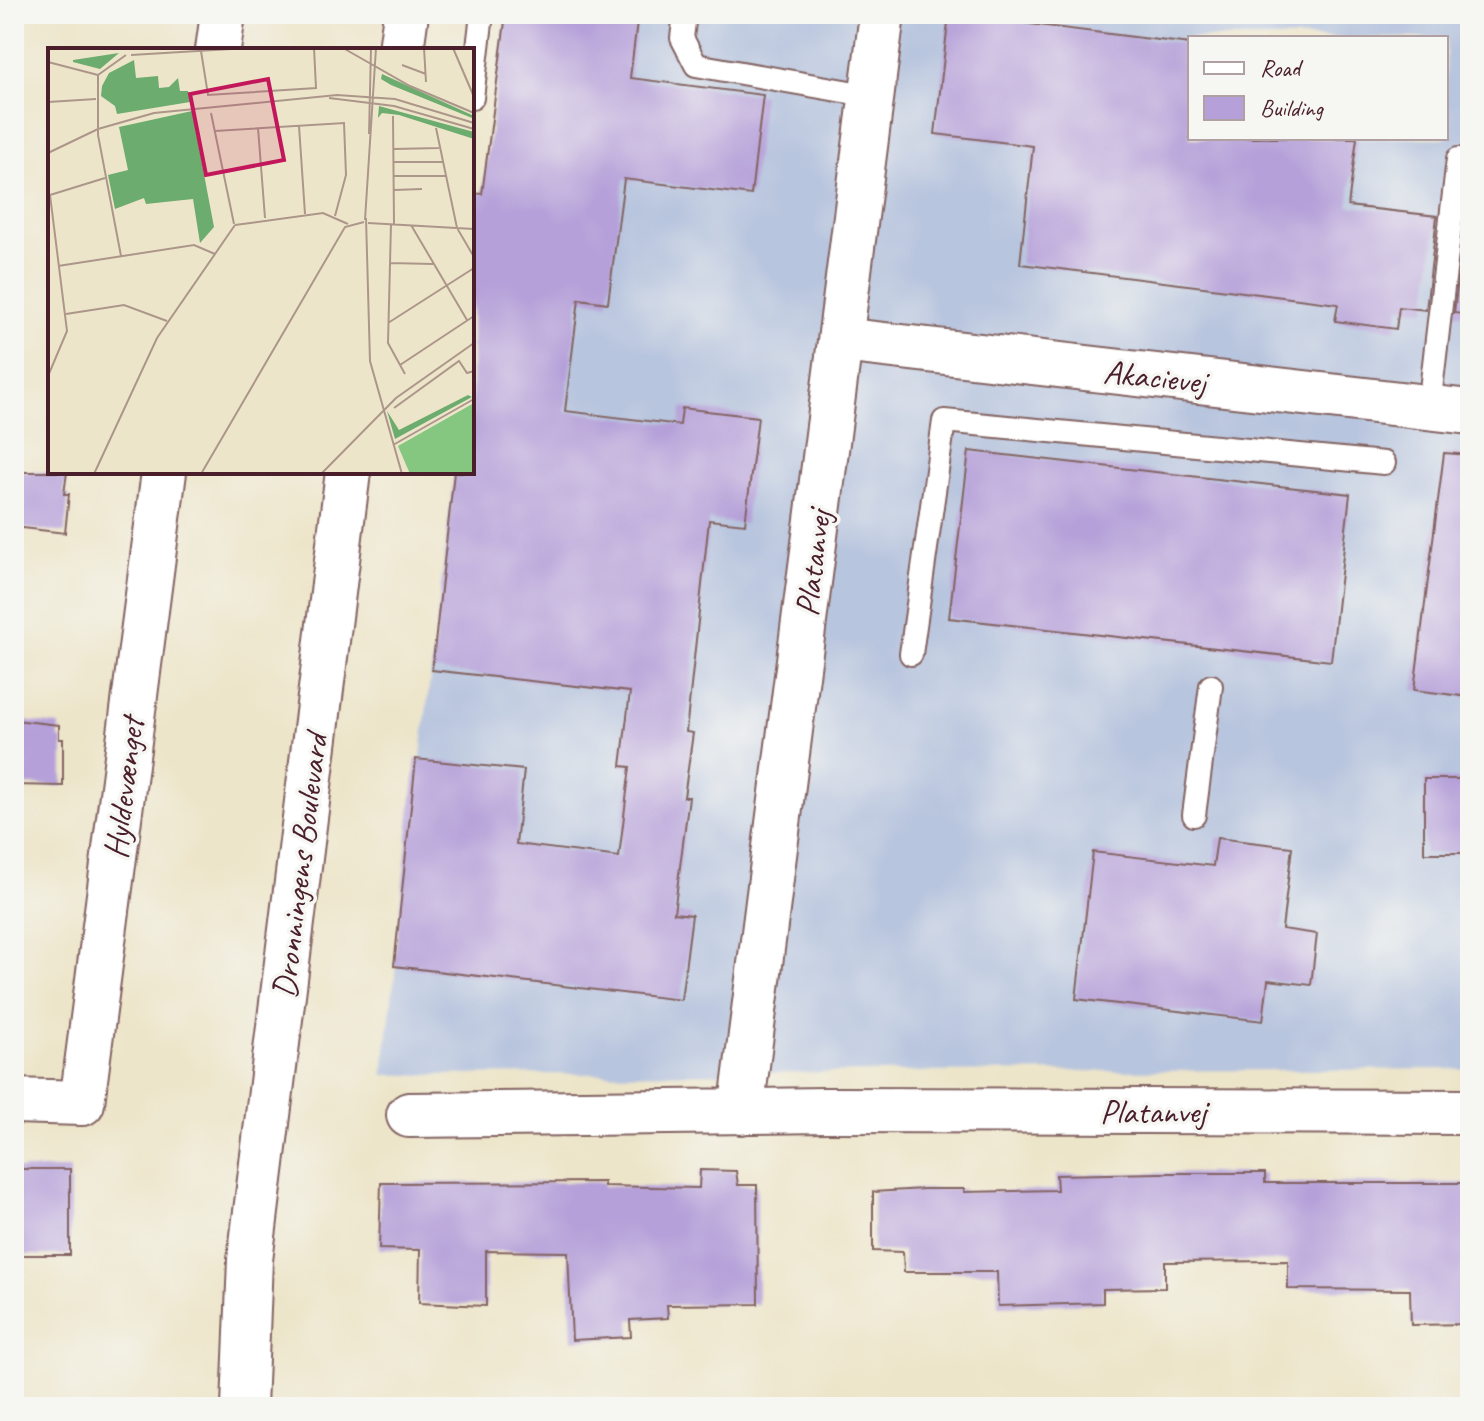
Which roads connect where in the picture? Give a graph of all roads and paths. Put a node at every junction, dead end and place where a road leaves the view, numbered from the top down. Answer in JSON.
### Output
{"nodes":[{"id":1,"x":223,"y":14,"type":"edge"},
{"id":2,"x":406,"y":14,"type":"edge"},
{"id":3,"x":482,"y":14,"type":"edge"},
{"id":4,"x":685,"y":14,"type":"edge"},
{"id":5,"x":882,"y":14,"type":"edge"},
{"id":6,"x":218,"y":48,"type":"edge"},
{"id":7,"x":401,"y":48,"type":"edge"},
{"id":8,"x":474,"y":81,"type":"edge"},
{"id":9,"x":872,"y":96,"type":"junction"},
{"id":10,"x":1470,"y":160,"type":"edge"},
{"id":11,"x":841,"y":340,"type":"junction"},
{"id":12,"x":1450,"y":410,"type":"edge"},
{"id":13,"x":1384,"y":463,"type":"dead end"},
{"id":14,"x":164,"y":474,"type":"edge"},
{"id":15,"x":348,"y":474,"type":"edge"},
{"id":16,"x":911,"y":654,"type":"dead end"},
{"id":17,"x":1211,"y":686,"type":"dead end"},
{"id":18,"x":1194,"y":815,"type":"dead end"},
{"id":19,"x":14,"y":1101,"type":"edge"},
{"id":20,"x":741,"y":1112,"type":"junction"},
{"id":21,"x":1470,"y":1112,"type":"edge"},
{"id":22,"x":409,"y":1115,"type":"dead end"},
{"id":23,"x":250,"y":1260,"type":"junction"},
{"id":24,"x":216,"y":1407,"type":"edge"},
{"id":25,"x":244,"y":1407,"type":"edge"}],
"edges":[{"from":1,"to":6,"type":"street"},
{"from":2,"to":7,"type":"street"},
{"from":3,"to":8,"type":"lane"},
{"from":4,"to":9,"type":"lane"},
{"from":5,"to":9,"type":"street","name":"Platanvej"},
{"from":9,"to":11,"type":"street","name":"Platanvej"},
{"from":10,"to":12,"type":"lane"},
{"from":11,"to":12,"type":"street","name":"Akacievej"},
{"from":11,"to":20,"type":"street","name":"Platanvej"},
{"from":13,"to":16,"type":"lane"},
{"from":14,"to":19,"type":"street","name":"Hyldevænget"},
{"from":15,"to":23,"type":"street","name":"Dronningens Boulevard"},
{"from":17,"to":18,"type":"lane"},
{"from":20,"to":21,"type":"street","name":"Platanvej"},
{"from":20,"to":22,"type":"street","name":"Platanvej"},
{"from":23,"to":24,"type":"street","name":"Dronningens Boulevard"},
{"from":23,"to":25,"type":"street","name":"Dronningens Boulevard"}]}
